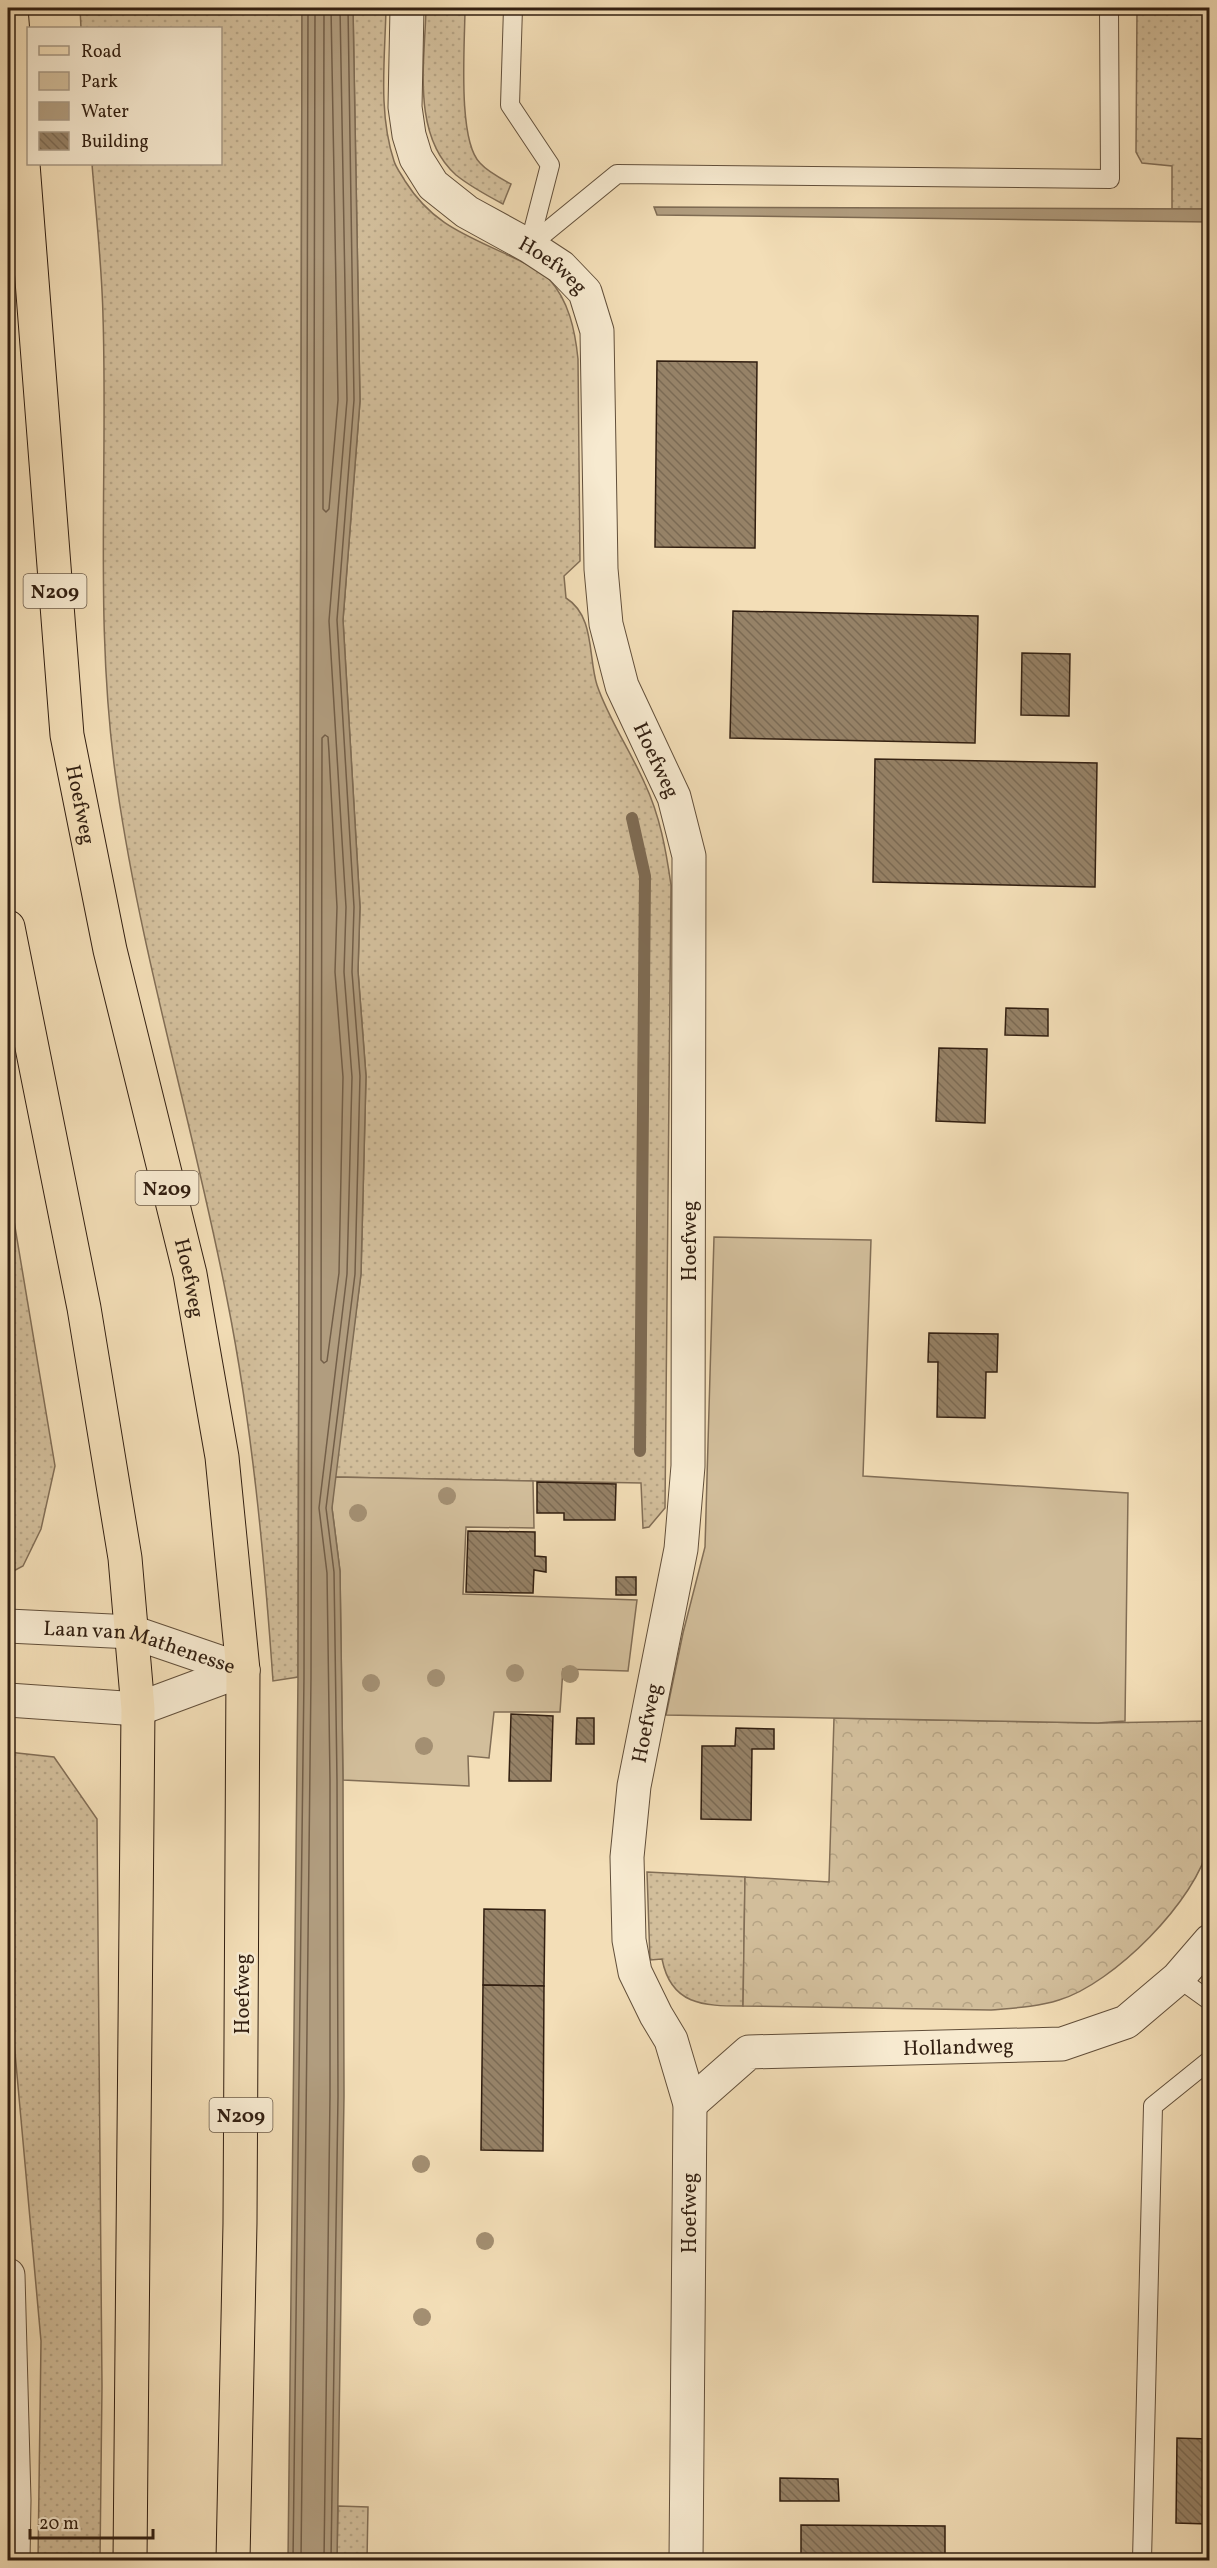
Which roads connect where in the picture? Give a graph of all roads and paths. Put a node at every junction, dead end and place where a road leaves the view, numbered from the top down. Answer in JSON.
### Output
{"nodes":[{"id":1,"x":11,"y":8,"type":"edge"},
{"id":2,"x":407,"y":8,"type":"edge"},
{"id":3,"x":513,"y":8,"type":"edge"},
{"id":4,"x":1109,"y":8,"type":"edge"},
{"id":5,"x":530,"y":246,"type":"junction"},
{"id":6,"x":8,"y":927,"type":"edge"},
{"id":7,"x":8,"y":1626,"type":"edge"},
{"id":8,"x":132,"y":1632,"type":"junction"},
{"id":9,"x":243,"y":1670,"type":"junction"},
{"id":10,"x":8,"y":1700,"type":"edge"},
{"id":11,"x":138,"y":1709,"type":"junction"},
{"id":12,"x":1209,"y":1941,"type":"edge"},
{"id":13,"x":1178,"y":1978,"type":"junction"},
{"id":14,"x":1209,"y":2001,"type":"edge"},
{"id":15,"x":1209,"y":2060,"type":"edge"},
{"id":16,"x":690,"y":2104,"type":"junction"},
{"id":17,"x":8,"y":2275,"type":"edge"},
{"id":18,"x":9,"y":2361,"type":"edge"},
{"id":19,"x":13,"y":2560,"type":"edge"},
{"id":20,"x":130,"y":2560,"type":"edge"},
{"id":21,"x":233,"y":2560,"type":"edge"},
{"id":22,"x":686,"y":2560,"type":"edge"},
{"id":23,"x":1142,"y":2560,"type":"edge"}],
"edges":[{"from":1,"to":9,"type":"main road","name":"Hoefweg","number":"N209"},
{"from":2,"to":5,"type":"street","name":"Hoefweg"},
{"from":3,"to":5,"type":"lane"},
{"from":4,"to":5,"type":"lane"},
{"from":5,"to":16,"type":"street","name":"Hoefweg"},
{"from":6,"to":8,"type":"main road"},
{"from":7,"to":8,"type":"street","name":"Laan van Mathenesse"},
{"from":8,"to":9,"type":"street","name":"Laan van Mathenesse"},
{"from":8,"to":11,"type":"main road"},
{"from":9,"to":11,"type":"street","name":"Laan van Mathenesse"},
{"from":9,"to":21,"type":"main road","name":"Hoefweg","number":"N209"},
{"from":10,"to":11,"type":"street","name":"Laan van Mathenesse"},
{"from":11,"to":20,"type":"main road"},
{"from":12,"to":13,"type":"street","name":"Hollandweg"},
{"from":13,"to":14,"type":"lane"},
{"from":13,"to":16,"type":"street","name":"Hollandweg"},
{"from":15,"to":23,"type":"lane"},
{"from":16,"to":22,"type":"street","name":"Hoefweg"},
{"from":17,"to":18,"type":"street"},
{"from":18,"to":19,"type":"street"}]}
